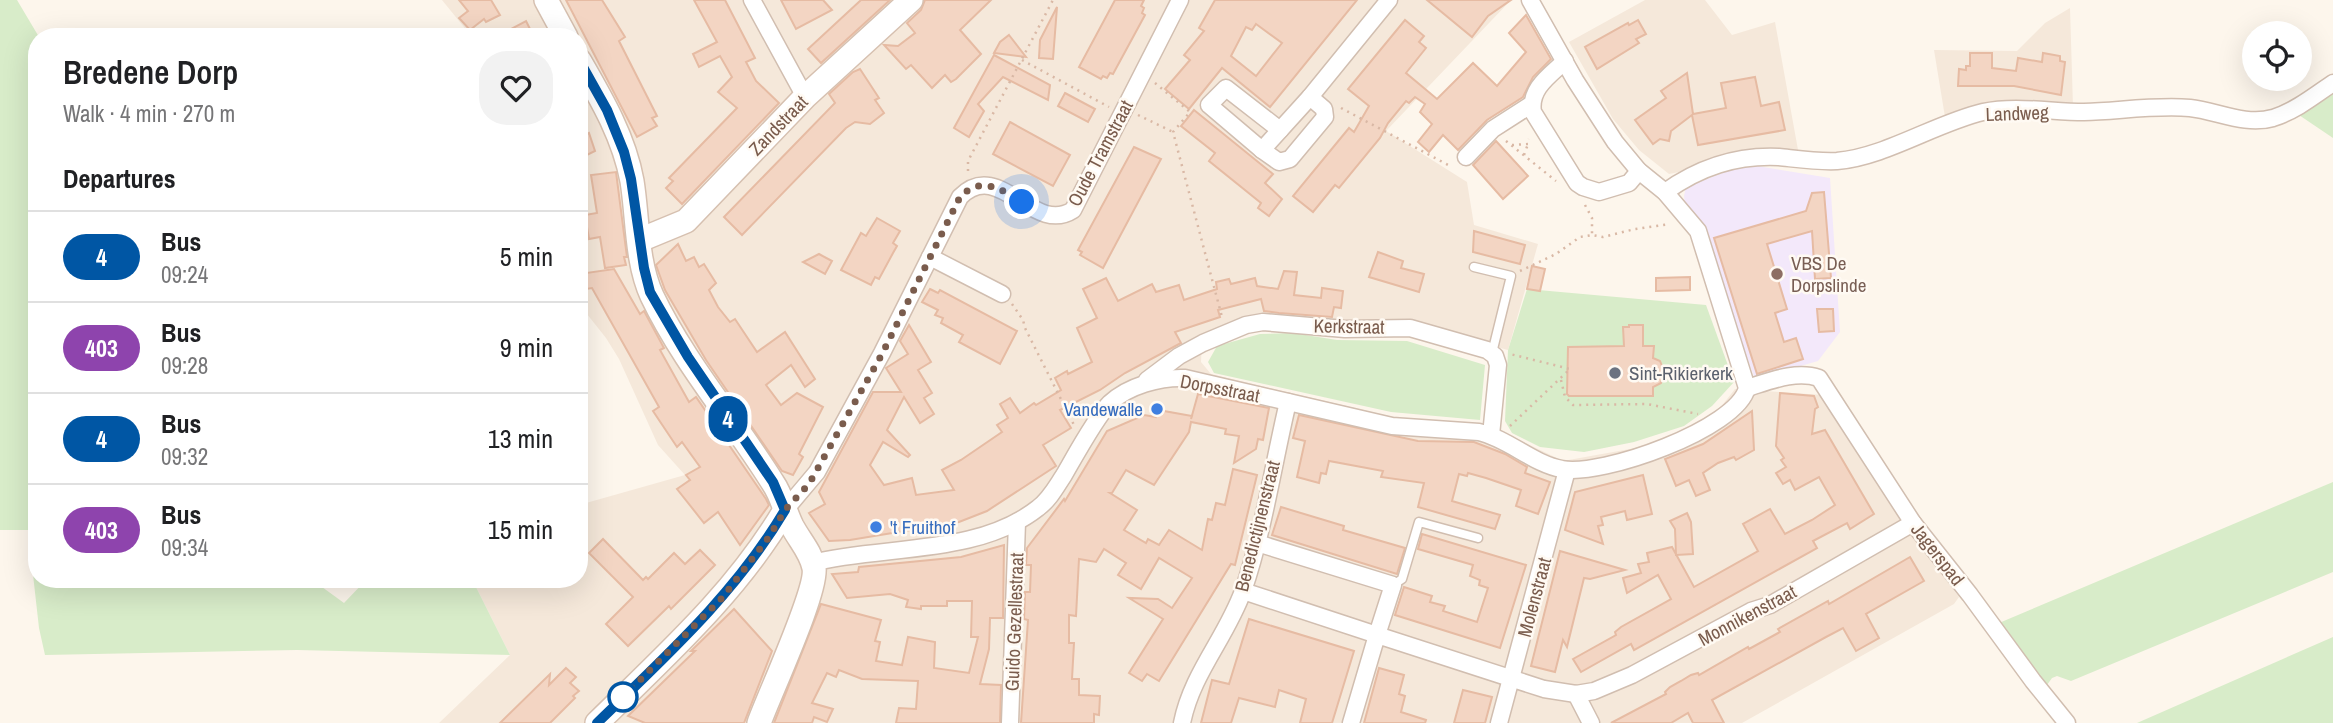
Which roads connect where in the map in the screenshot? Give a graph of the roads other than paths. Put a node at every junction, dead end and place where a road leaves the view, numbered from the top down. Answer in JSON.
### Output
{"nodes":[{"id":1,"x":546,"y":0,"type":"edge"},
{"id":2,"x":752,"y":0,"type":"edge"},
{"id":3,"x":911,"y":0,"type":"edge"},
{"id":4,"x":1180,"y":0,"type":"edge"},
{"id":5,"x":1389,"y":0,"type":"edge"},
{"id":6,"x":1530,"y":0,"type":"edge"},
{"id":7,"x":561,"y":28,"type":"edge"},
{"id":8,"x":1565,"y":61,"type":"junction"},
{"id":9,"x":588,"y":76,"type":"edge"},
{"id":10,"x":2333,"y":83,"type":"edge"},
{"id":11,"x":805,"y":97,"type":"junction"},
{"id":12,"x":1310,"y":97,"type":"junction"},
{"id":13,"x":1532,"y":104,"type":"junction"},
{"id":14,"x":1280,"y":131,"type":"junction"},
{"id":15,"x":1262,"y":150,"type":"junction"},
{"id":16,"x":1466,"y":157,"type":"road end"},
{"id":17,"x":1639,"y":171,"type":"junction"},
{"id":18,"x":1665,"y":192,"type":"junction"},
{"id":19,"x":640,"y":240,"type":"junction"},
{"id":20,"x":930,"y":257,"type":"junction"},
{"id":21,"x":1474,"y":267,"type":"dead end"},
{"id":22,"x":1002,"y":294,"type":"road end"},
{"id":23,"x":1492,"y":353,"type":"junction"},
{"id":24,"x":1136,"y":388,"type":"junction"},
{"id":25,"x":1747,"y":388,"type":"junction"},
{"id":26,"x":1288,"y":402,"type":"junction"},
{"id":27,"x":1491,"y":435,"type":"junction"},
{"id":28,"x":1567,"y":470,"type":"junction"},
{"id":29,"x":785,"y":510,"type":"junction"},
{"id":30,"x":1017,"y":522,"type":"junction"},
{"id":31,"x":1913,"y":523,"type":"junction"},
{"id":32,"x":1478,"y":538,"type":"dead end"},
{"id":33,"x":1256,"y":543,"type":"junction"},
{"id":34,"x":812,"y":563,"type":"junction"},
{"id":35,"x":1393,"y":585,"type":"junction"},
{"id":36,"x":1243,"y":591,"type":"junction"},
{"id":37,"x":1377,"y":635,"type":"junction"},
{"id":38,"x":1512,"y":678,"type":"junction"},
{"id":39,"x":1576,"y":694,"type":"junction"},
{"id":40,"x":597,"y":723,"type":"edge"},
{"id":41,"x":759,"y":723,"type":"edge"},
{"id":42,"x":1010,"y":723,"type":"edge"},
{"id":43,"x":1182,"y":723,"type":"edge"},
{"id":44,"x":1351,"y":723,"type":"edge"},
{"id":45,"x":1499,"y":723,"type":"edge"},
{"id":46,"x":1591,"y":723,"type":"edge"},
{"id":47,"x":2067,"y":723,"type":"edge"}],
"edges":[{"from":1,"to":7,"type":"street"},
{"from":2,"to":11,"type":"street"},
{"from":3,"to":11,"type":"street","name":"Zandstraat"},
{"from":4,"to":20,"type":"street","name":"Oude Tramstraat"},
{"from":5,"to":12,"type":"street"},
{"from":6,"to":8,"type":"street"},
{"from":8,"to":13,"type":"street"},
{"from":8,"to":17,"type":"street"},
{"from":9,"to":19,"type":"street"},
{"from":10,"to":18,"type":"street","name":"Landweg"},
{"from":11,"to":19,"type":"street","name":"Zandstraat"},
{"from":12,"to":14,"type":"street"},
{"from":12,"to":15,"type":"street"},
{"from":13,"to":16,"type":"street"},
{"from":13,"to":17,"type":"street"},
{"from":14,"to":15,"type":"street"},
{"from":14,"to":15,"type":"street"},
{"from":17,"to":18,"type":"street"},
{"from":18,"to":25,"type":"street"},
{"from":19,"to":29,"type":"street"},
{"from":20,"to":22,"type":"street"},
{"from":20,"to":29,"type":"street"},
{"from":21,"to":23,"type":"lane"},
{"from":23,"to":24,"type":"street","name":"Kerkstraat"},
{"from":23,"to":27,"type":"street"},
{"from":24,"to":26,"type":"street","name":"Dorpsstraat"},
{"from":24,"to":30,"type":"street","name":"Dorpsstraat"},
{"from":25,"to":28,"type":"street","name":"Dorpsstraat"},
{"from":25,"to":31,"type":"street","name":"Jagerspad"},
{"from":26,"to":27,"type":"street","name":"Dorpsstraat"},
{"from":26,"to":33,"type":"street","name":"Benedictijnenstraat"},
{"from":27,"to":28,"type":"street","name":"Dorpsstraat"},
{"from":28,"to":38,"type":"street","name":"Molenstraat"},
{"from":29,"to":34,"type":"street"},
{"from":29,"to":40,"type":"street"},
{"from":30,"to":34,"type":"street","name":"Dorpsstraat"},
{"from":30,"to":42,"type":"street","name":"Guido Gezellestraat"},
{"from":31,"to":39,"type":"street","name":"Monnikenstraat"},
{"from":31,"to":47,"type":"street","name":"Jagerspad"},
{"from":32,"to":35,"type":"lane"},
{"from":33,"to":35,"type":"street"},
{"from":33,"to":36,"type":"street","name":"Benedictijnenstraat"},
{"from":34,"to":41,"type":"street"},
{"from":35,"to":37,"type":"street"},
{"from":36,"to":37,"type":"street","name":"Monnikenstraat"},
{"from":36,"to":43,"type":"street","name":"Benedictijnenstraat"},
{"from":37,"to":38,"type":"street","name":"Monnikenstraat"},
{"from":37,"to":44,"type":"street"},
{"from":38,"to":39,"type":"street","name":"Monnikenstraat"},
{"from":38,"to":45,"type":"street","name":"Molenstraat"},
{"from":39,"to":46,"type":"street"}]}
